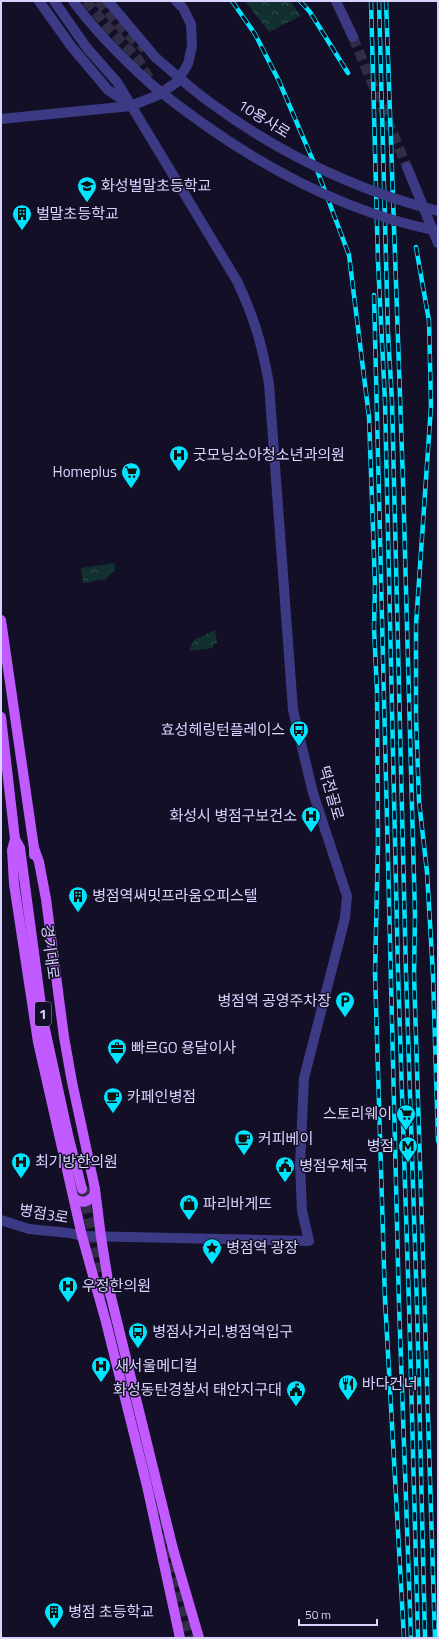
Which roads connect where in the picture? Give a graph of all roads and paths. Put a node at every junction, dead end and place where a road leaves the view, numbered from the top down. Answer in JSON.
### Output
{"nodes":[{"id":1,"x":40,"y":1,"type":"edge"},
{"id":2,"x":54,"y":1,"type":"edge"},
{"id":3,"x":73,"y":1,"type":"edge"},
{"id":4,"x":108,"y":1,"type":"edge"},
{"id":5,"x":176,"y":1,"type":"edge"},
{"id":6,"x":336,"y":1,"type":"edge"},
{"id":7,"x":353,"y":37,"type":"tunnel mouth"},
{"id":8,"x":131,"y":106,"type":"junction"},
{"id":9,"x":1,"y":119,"type":"edge"},
{"id":10,"x":407,"y":167,"type":"tunnel mouth"},
{"id":11,"x":438,"y":211,"type":"edge"},
{"id":12,"x":438,"y":232,"type":"edge"},
{"id":13,"x":438,"y":242,"type":"edge"},
{"id":14,"x":1,"y":620,"type":"edge"},
{"id":15,"x":3,"y":653,"type":"edge"},
{"id":16,"x":1,"y":717,"type":"edge"},
{"id":17,"x":15,"y":839,"type":"junction"},
{"id":18,"x":34,"y":848,"type":"junction"},
{"id":19,"x":89,"y":1188,"type":"junction"},
{"id":20,"x":75,"y":1199,"type":"junction"},
{"id":21,"x":1,"y":1220,"type":"edge"},
{"id":22,"x":82,"y":1236,"type":"junction"},
{"id":23,"x":101,"y":1237,"type":"junction"},
{"id":24,"x":180,"y":1638,"type":"edge"},
{"id":25,"x":199,"y":1638,"type":"edge"}],
"edges":[{"from":1,"to":8,"type":"street"},
{"from":2,"to":8,"type":"street","name":"떡전골로"},
{"from":3,"to":12,"type":"street","bridge":true},
{"from":4,"to":11,"type":"street","name":"10용사로","bridge":true},
{"from":5,"to":8,"type":"street"},
{"from":6,"to":7,"type":"street"},
{"from":8,"to":9,"type":"street"},
{"from":8,"to":23,"type":"street","name":"떡전골로"},
{"from":10,"to":13,"type":"street"},
{"from":14,"to":15,"type":"main road","name":"경기대로","number":"1"},
{"from":15,"to":18,"type":"main road","name":"경기대로","number":"1"},
{"from":16,"to":17,"type":"main road","name":"경기대로","number":"1"},
{"from":17,"to":19,"type":"main road","name":"경기대로","number":"1"},
{"from":17,"to":20,"type":"main road"},
{"from":18,"to":19,"type":"main road","name":"경기대로"},
{"from":18,"to":19,"type":"main road","name":"경기대로","number":"1"},
{"from":19,"to":20,"type":"main road"},
{"from":19,"to":23,"type":"main road"},
{"from":20,"to":22,"type":"main road"},
{"from":21,"to":22,"type":"street","name":"병점3로"},
{"from":22,"to":23,"type":"street","name":"병점3로"},
{"from":22,"to":24,"type":"main road"},
{"from":23,"to":25,"type":"main road"}]}
